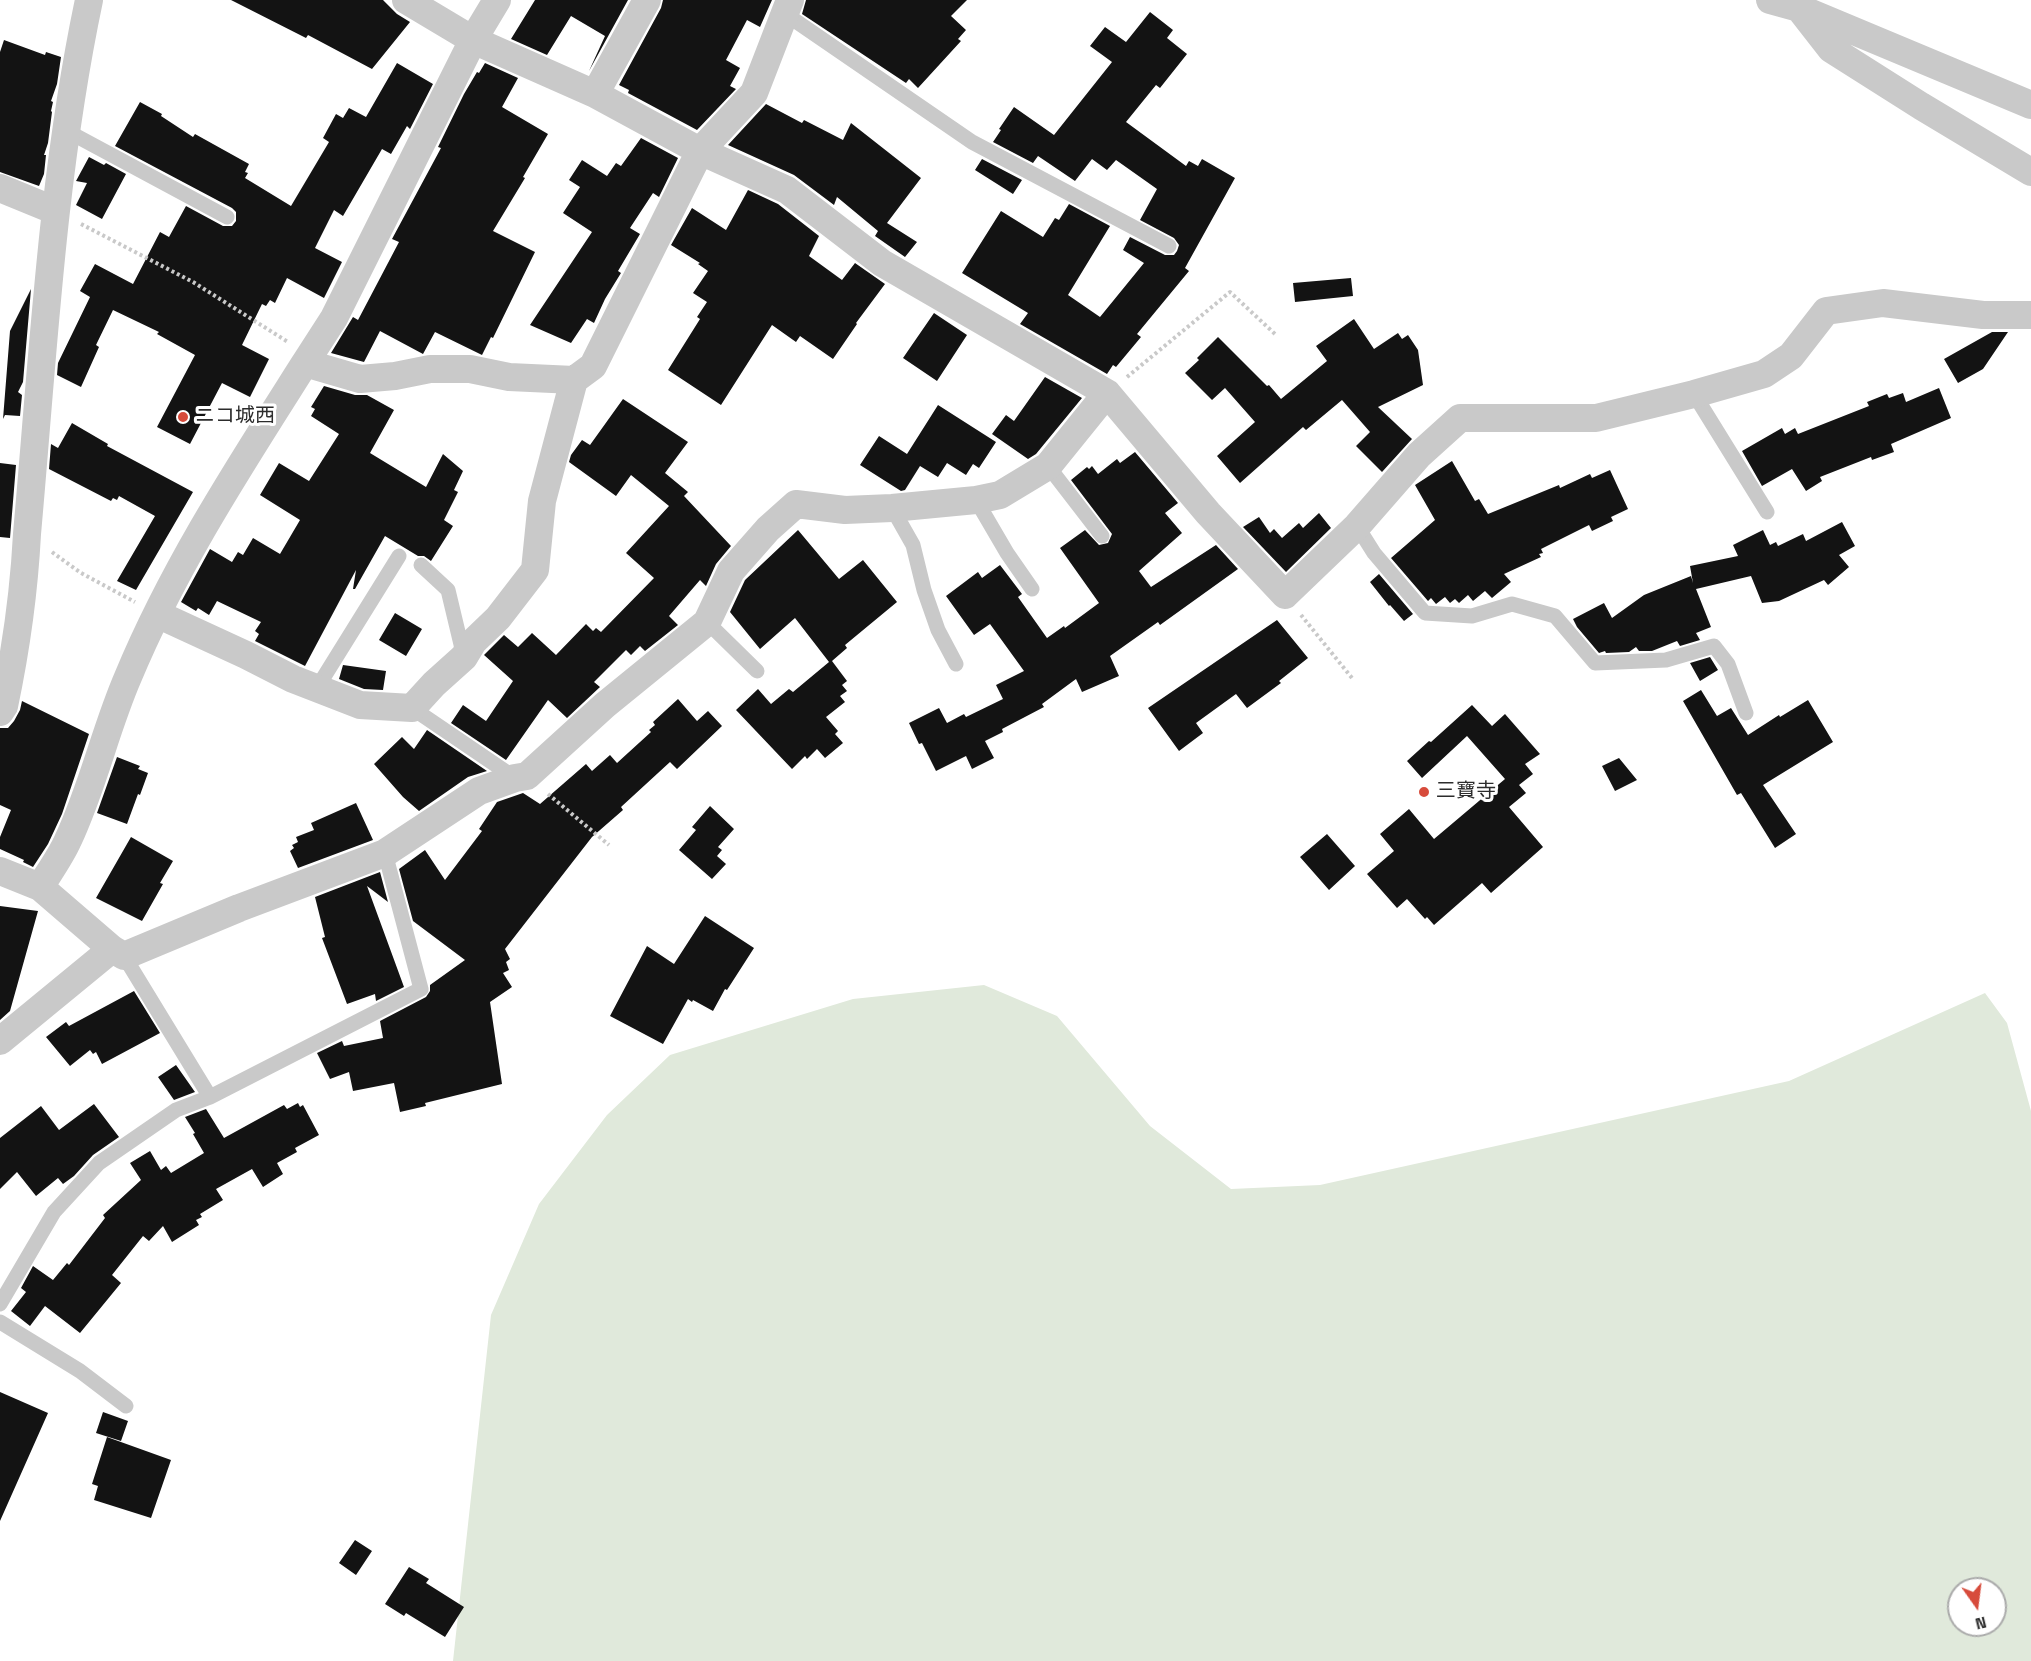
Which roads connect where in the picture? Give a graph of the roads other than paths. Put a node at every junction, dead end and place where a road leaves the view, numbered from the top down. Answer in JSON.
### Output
{"nodes":[{"id":1,"x":89,"y":0,"type":"edge"},
{"id":2,"x":406,"y":0,"type":"edge"},
{"id":3,"x":497,"y":0,"type":"edge"},
{"id":4,"x":647,"y":0,"type":"edge"},
{"id":5,"x":1770,"y":0,"type":"edge"},
{"id":6,"x":787,"y":7,"type":"edge"},
{"id":7,"x":1799,"y":8,"type":"junction"},
{"id":8,"x":473,"y":40,"type":"junction"},
{"id":9,"x":595,"y":94,"type":"junction"},
{"id":10,"x":2031,"y":105,"type":"edge"},
{"id":11,"x":67,"y":131,"type":"junction"},
{"id":12,"x":700,"y":151,"type":"junction"},
{"id":13,"x":2031,"y":172,"type":"edge"},
{"id":14,"x":0,"y":188,"type":"edge"},
{"id":15,"x":56,"y":211,"type":"junction"},
{"id":16,"x":227,"y":217,"type":"dead end"},
{"id":17,"x":1168,"y":246,"type":"dead end"},
{"id":18,"x":2031,"y":315,"type":"edge"},
{"id":19,"x":307,"y":359,"type":"junction"},
{"id":20,"x":574,"y":380,"type":"junction"},
{"id":21,"x":1107,"y":393,"type":"junction"},
{"id":22,"x":1695,"y":394,"type":"junction"},
{"id":23,"x":1048,"y":466,"type":"junction"},
{"id":24,"x":976,"y":500,"type":"junction"},
{"id":25,"x":892,"y":508,"type":"junction"},
{"id":26,"x":1767,"y":512,"type":"dead end"},
{"id":27,"x":1357,"y":526,"type":"junction"},
{"id":28,"x":1102,"y":536,"type":"dead end"},
{"id":29,"x":399,"y":556,"type":"dead end"},
{"id":30,"x":421,"y":565,"type":"dead end"},
{"id":31,"x":1032,"y":589,"type":"dead end"},
{"id":32,"x":157,"y":614,"type":"junction"},
{"id":33,"x":707,"y":622,"type":"junction"},
{"id":34,"x":464,"y":657,"type":"junction"},
{"id":35,"x":956,"y":664,"type":"dead end"},
{"id":36,"x":757,"y":671,"type":"dead end"},
{"id":37,"x":317,"y":688,"type":"junction"},
{"id":38,"x":412,"y":708,"type":"junction"},
{"id":39,"x":0,"y":712,"type":"edge"},
{"id":40,"x":1746,"y":712,"type":"dead end"},
{"id":41,"x":521,"y":777,"type":"junction"},
{"id":42,"x":385,"y":853,"type":"junction"},
{"id":43,"x":0,"y":871,"type":"edge"},
{"id":44,"x":40,"y":886,"type":"junction"},
{"id":45,"x":118,"y":953,"type":"junction"},
{"id":46,"x":0,"y":1041,"type":"edge"},
{"id":47,"x":210,"y":1097,"type":"junction"},
{"id":48,"x":0,"y":1304,"type":"edge"},
{"id":49,"x":0,"y":1322,"type":"edge"},
{"id":50,"x":126,"y":1406,"type":"dead end"}],
"edges":[{"from":1,"to":11,"type":"street"},
{"from":2,"to":8,"type":"street"},
{"from":3,"to":8,"type":"street"},
{"from":4,"to":9,"type":"street"},
{"from":5,"to":7,"type":"street"},
{"from":6,"to":12,"type":"street"},
{"from":6,"to":17,"type":"lane"},
{"from":7,"to":10,"type":"street"},
{"from":7,"to":13,"type":"street"},
{"from":8,"to":9,"type":"street"},
{"from":8,"to":19,"type":"street"},
{"from":9,"to":12,"type":"street"},
{"from":11,"to":15,"type":"street"},
{"from":11,"to":16,"type":"lane"},
{"from":12,"to":20,"type":"street"},
{"from":12,"to":21,"type":"street"},
{"from":14,"to":15,"type":"street"},
{"from":15,"to":39,"type":"street"},
{"from":18,"to":22,"type":"street"},
{"from":19,"to":20,"type":"street"},
{"from":19,"to":32,"type":"street"},
{"from":20,"to":34,"type":"street"},
{"from":21,"to":23,"type":"street"},
{"from":21,"to":27,"type":"street"},
{"from":22,"to":26,"type":"lane"},
{"from":22,"to":27,"type":"street"},
{"from":23,"to":24,"type":"street"},
{"from":23,"to":28,"type":"lane"},
{"from":24,"to":25,"type":"street"},
{"from":24,"to":31,"type":"lane"},
{"from":25,"to":33,"type":"street"},
{"from":25,"to":35,"type":"lane"},
{"from":27,"to":40,"type":"lane"},
{"from":29,"to":37,"type":"lane"},
{"from":30,"to":34,"type":"lane"},
{"from":32,"to":37,"type":"street"},
{"from":32,"to":44,"type":"street"},
{"from":33,"to":36,"type":"lane"},
{"from":33,"to":41,"type":"street"},
{"from":34,"to":38,"type":"street"},
{"from":37,"to":38,"type":"street"},
{"from":38,"to":41,"type":"lane"},
{"from":41,"to":42,"type":"street"},
{"from":42,"to":45,"type":"street"},
{"from":42,"to":47,"type":"lane"},
{"from":43,"to":44,"type":"street"},
{"from":44,"to":45,"type":"street"},
{"from":45,"to":46,"type":"street"},
{"from":45,"to":47,"type":"lane"},
{"from":47,"to":48,"type":"lane"},
{"from":49,"to":50,"type":"lane"}]}
